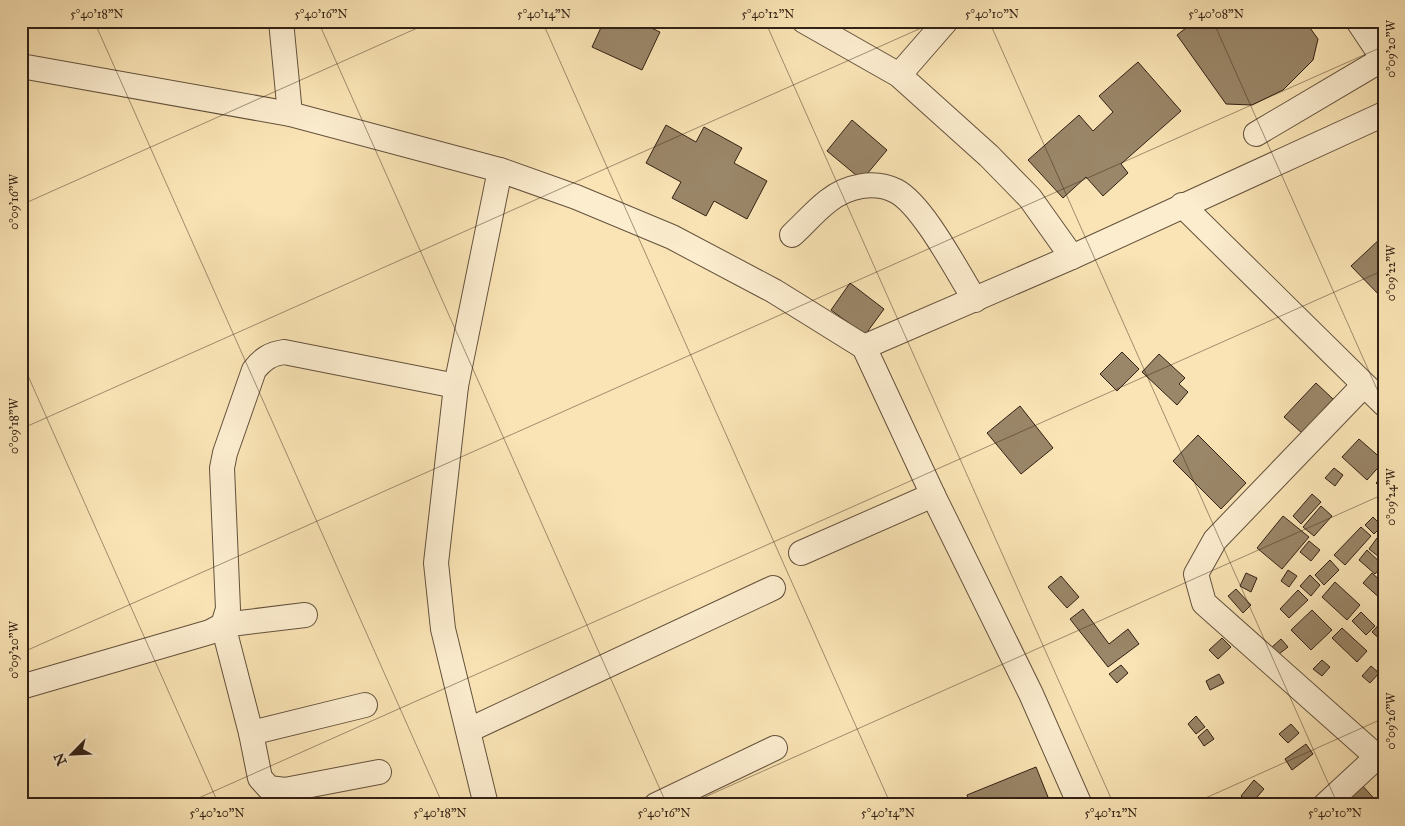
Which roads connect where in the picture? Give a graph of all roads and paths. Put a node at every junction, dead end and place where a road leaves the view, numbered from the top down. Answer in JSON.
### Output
{"nodes":[{"id":1,"x":281,"y":21,"type":"edge"},
{"id":2,"x":804,"y":21,"type":"edge"},
{"id":3,"x":946,"y":21,"type":"edge"},
{"id":4,"x":1358,"y":21,"type":"edge"},
{"id":5,"x":1383,"y":59,"type":"edge"},
{"id":6,"x":21,"y":66,"type":"edge"},
{"id":7,"x":899,"y":76,"type":"junction"},
{"id":8,"x":290,"y":114,"type":"junction"},
{"id":9,"x":1384,"y":114,"type":"edge"},
{"id":10,"x":1256,"y":134,"type":"dead end"},
{"id":11,"x":500,"y":170,"type":"junction"},
{"id":12,"x":1182,"y":205,"type":"junction"},
{"id":13,"x":792,"y":235,"type":"dead end"},
{"id":14,"x":1072,"y":257,"type":"junction"},
{"id":15,"x":975,"y":300,"type":"junction"},
{"id":16,"x":864,"y":347,"type":"junction"},
{"id":17,"x":1364,"y":385,"type":"junction"},
{"id":18,"x":456,"y":386,"type":"junction"},
{"id":19,"x":1384,"y":404,"type":"edge"},
{"id":20,"x":933,"y":495,"type":"junction"},
{"id":21,"x":801,"y":553,"type":"dead end"},
{"id":22,"x":773,"y":588,"type":"dead end"},
{"id":23,"x":306,"y":615,"type":"dead end"},
{"id":24,"x":222,"y":625,"type":"junction"},
{"id":25,"x":21,"y":687,"type":"edge"},
{"id":26,"x":365,"y":705,"type":"dead end"},
{"id":27,"x":469,"y":730,"type":"junction"},
{"id":28,"x":251,"y":733,"type":"junction"},
{"id":29,"x":776,"y":748,"type":"dead end"},
{"id":30,"x":1380,"y":760,"type":"edge"},
{"id":31,"x":379,"y":772,"type":"dead end"},
{"id":32,"x":486,"y":805,"type":"edge"},
{"id":33,"x":656,"y":805,"type":"edge"},
{"id":34,"x":1080,"y":805,"type":"edge"},
{"id":35,"x":1325,"y":805,"type":"edge"}],
"edges":[{"from":1,"to":8,"type":"street"},
{"from":2,"to":7,"type":"street"},
{"from":3,"to":7,"type":"street"},
{"from":4,"to":5,"type":"street"},
{"from":5,"to":10,"type":"street"},
{"from":6,"to":8,"type":"street"},
{"from":7,"to":14,"type":"street"},
{"from":8,"to":11,"type":"street"},
{"from":9,"to":12,"type":"street"},
{"from":11,"to":16,"type":"street"},
{"from":11,"to":18,"type":"street"},
{"from":12,"to":14,"type":"street"},
{"from":12,"to":17,"type":"street"},
{"from":13,"to":15,"type":"street"},
{"from":14,"to":15,"type":"street"},
{"from":15,"to":16,"type":"street"},
{"from":16,"to":20,"type":"street"},
{"from":17,"to":19,"type":"street"},
{"from":17,"to":30,"type":"street"},
{"from":18,"to":24,"type":"street"},
{"from":18,"to":27,"type":"street"},
{"from":20,"to":21,"type":"street"},
{"from":20,"to":34,"type":"street"},
{"from":22,"to":27,"type":"street"},
{"from":23,"to":24,"type":"street"},
{"from":24,"to":25,"type":"street"},
{"from":24,"to":28,"type":"street"},
{"from":26,"to":28,"type":"street"},
{"from":27,"to":32,"type":"street"},
{"from":28,"to":31,"type":"street"},
{"from":29,"to":33,"type":"street"},
{"from":30,"to":35,"type":"street"}]}
